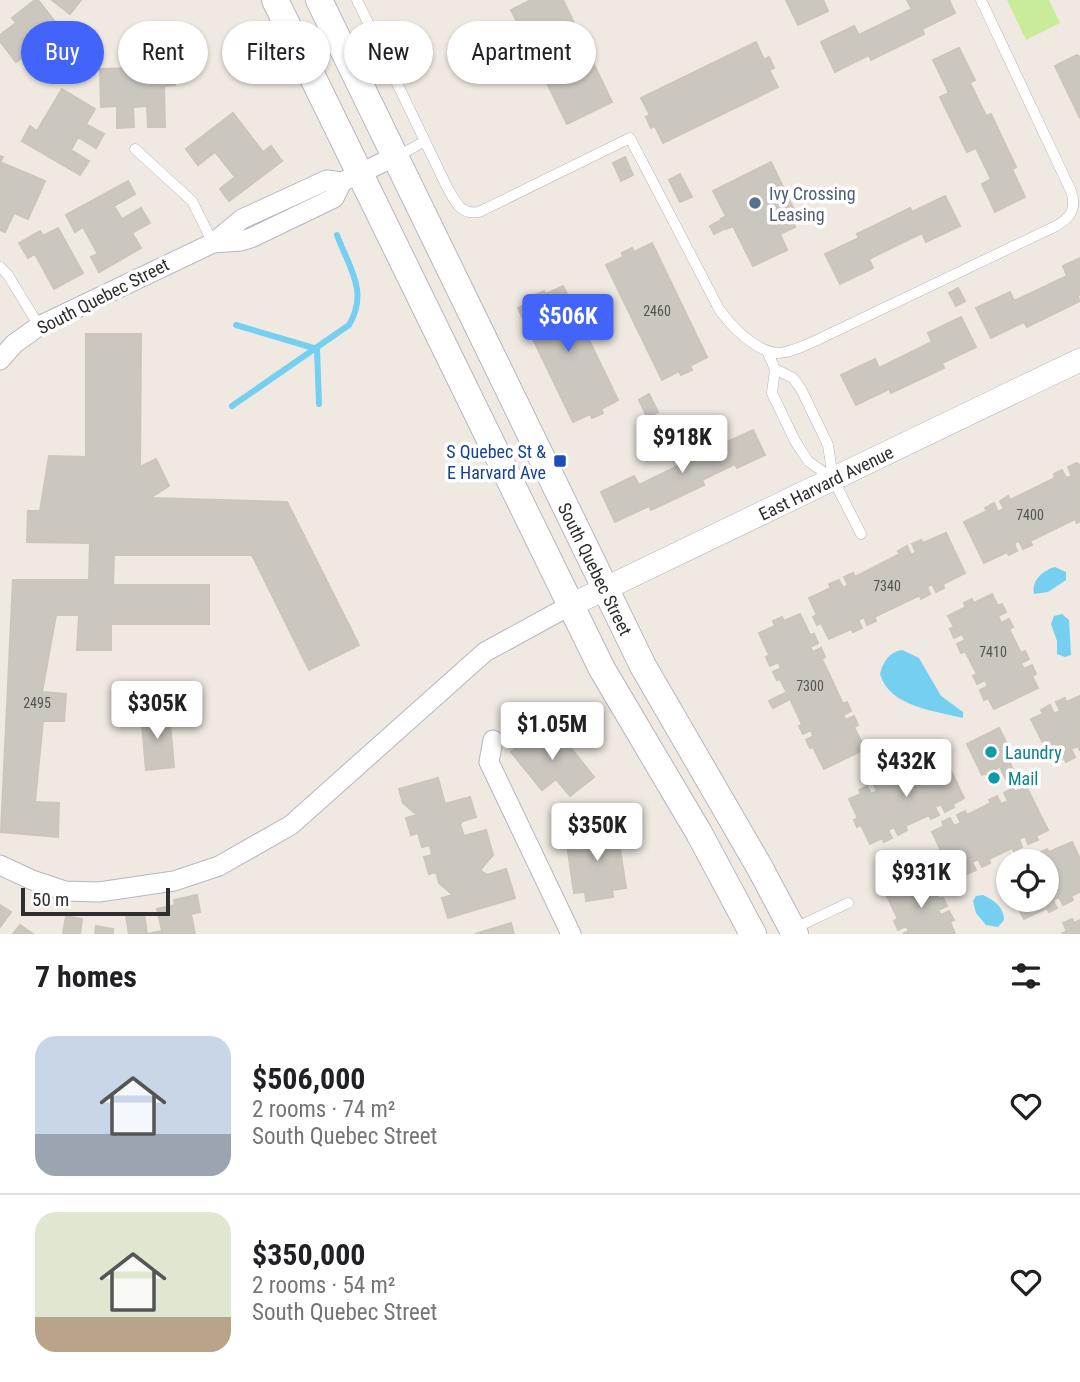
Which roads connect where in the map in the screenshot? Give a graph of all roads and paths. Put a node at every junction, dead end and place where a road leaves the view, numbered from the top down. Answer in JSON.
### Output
{"nodes":[{"id":1,"x":275,"y":0,"type":"edge"},
{"id":2,"x":319,"y":0,"type":"edge"},
{"id":3,"x":357,"y":0,"type":"edge"},
{"id":4,"x":981,"y":0,"type":"edge"},
{"id":5,"x":425,"y":141,"type":"junction"},
{"id":6,"x":135,"y":149,"type":"dead end"},
{"id":7,"x":394,"y":157,"type":"junction"},
{"id":8,"x":351,"y":178,"type":"junction"},
{"id":9,"x":213,"y":243,"type":"junction"},
{"id":10,"x":0,"y":267,"type":"edge"},
{"id":11,"x":39,"y":326,"type":"junction"},
{"id":12,"x":767,"y":351,"type":"junction"},
{"id":13,"x":0,"y":360,"type":"edge"},
{"id":14,"x":1080,"y":360,"type":"edge"},
{"id":15,"x":775,"y":369,"type":"junction"},
{"id":16,"x":834,"y":479,"type":"junction"},
{"id":17,"x":861,"y":534,"type":"dead end"},
{"id":18,"x":605,"y":589,"type":"junction"},
{"id":19,"x":571,"y":605,"type":"junction"},
{"id":20,"x":493,"y":740,"type":"dead end"},
{"id":21,"x":0,"y":865,"type":"edge"},
{"id":22,"x":848,"y":902,"type":"dead end"},
{"id":23,"x":793,"y":932,"type":"edge"},
{"id":24,"x":571,"y":934,"type":"edge"},
{"id":25,"x":753,"y":934,"type":"edge"}],
"edges":[{"from":1,"to":8,"type":"main road"},
{"from":2,"to":7,"type":"main road","name":"South Quebec Street"},
{"from":3,"to":5,"type":"lane"},
{"from":4,"to":12,"type":"lane"},
{"from":5,"to":7,"type":"lane"},
{"from":5,"to":12,"type":"lane"},
{"from":6,"to":9,"type":"lane"},
{"from":7,"to":8,"type":"street","name":"South Quebec Street"},
{"from":7,"to":18,"type":"main road","name":"South Quebec Street"},
{"from":8,"to":9,"type":"street","name":"South Quebec Street"},
{"from":8,"to":19,"type":"main road"},
{"from":9,"to":11,"type":"street","name":"South Quebec Street"},
{"from":10,"to":11,"type":"lane"},
{"from":11,"to":13,"type":"street","name":"South Quebec Street"},
{"from":12,"to":15,"type":"lane"},
{"from":14,"to":16,"type":"street","name":"East Harvard Avenue"},
{"from":15,"to":16,"type":"lane"},
{"from":15,"to":16,"type":"lane"},
{"from":16,"to":17,"type":"lane"},
{"from":16,"to":18,"type":"street","name":"East Harvard Avenue"},
{"from":18,"to":19,"type":"street","name":"East Harvard Avenue"},
{"from":18,"to":23,"type":"main road","name":"South Quebec Street"},
{"from":19,"to":21,"type":"street"},
{"from":19,"to":25,"type":"main road"},
{"from":20,"to":24,"type":"street"},
{"from":22,"to":23,"type":"lane"}]}
